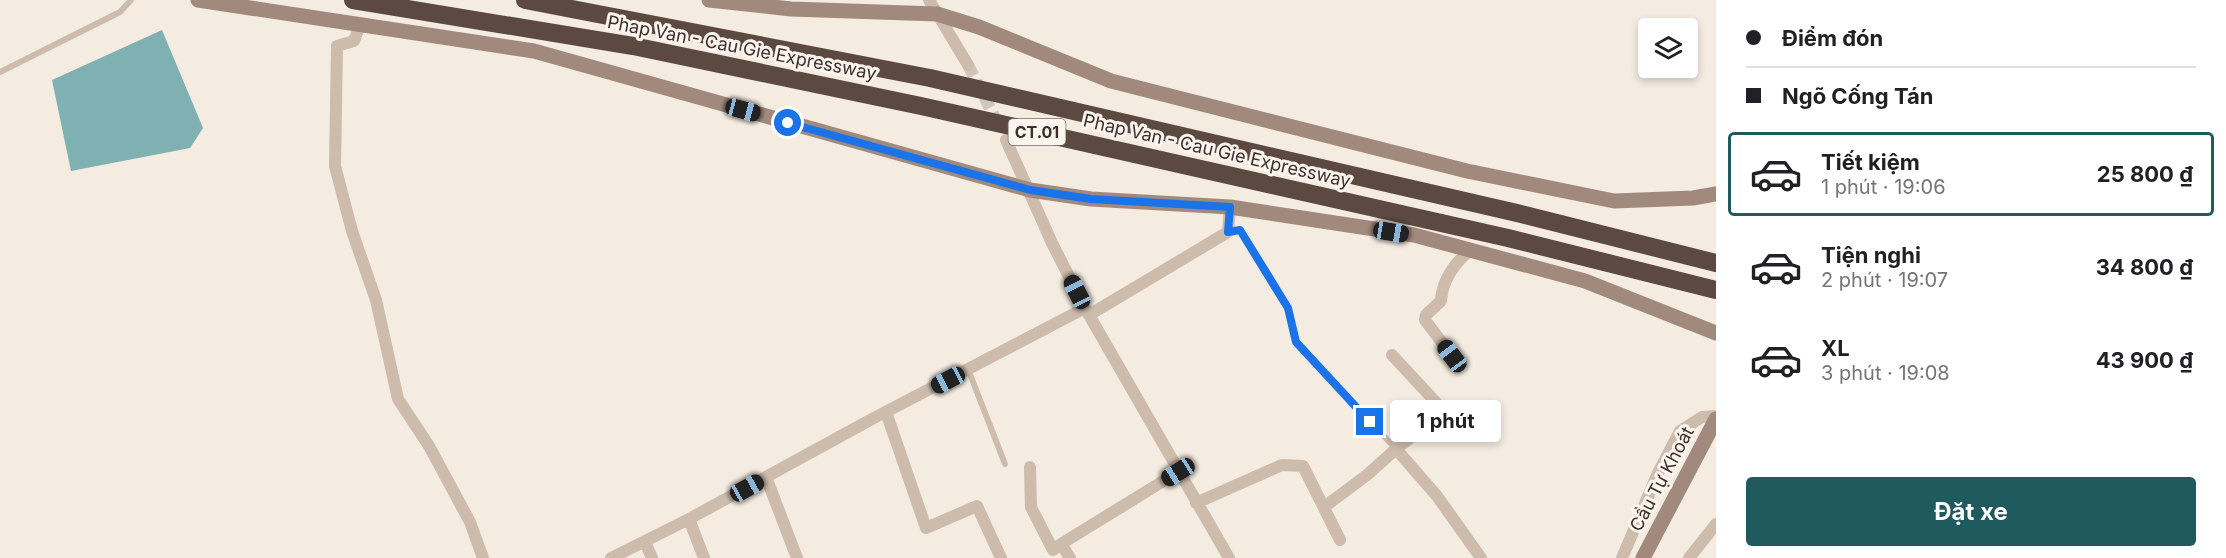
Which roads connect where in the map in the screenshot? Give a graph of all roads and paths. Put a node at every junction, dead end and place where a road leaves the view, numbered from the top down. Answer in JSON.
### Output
{"nodes":[{"id":1,"x":131,"y":0,"type":"edge"},
{"id":2,"x":198,"y":0,"type":"edge"},
{"id":3,"x":353,"y":0,"type":"edge"},
{"id":4,"x":525,"y":0,"type":"edge"},
{"id":5,"x":709,"y":0,"type":"edge"},
{"id":6,"x":929,"y":0,"type":"edge"},
{"id":7,"x":937,"y":14,"type":"junction"},
{"id":8,"x":360,"y":25,"type":"junction"},
{"id":9,"x":968,"y":66,"type":"tunnel mouth"},
{"id":10,"x":0,"y":72,"type":"edge"},
{"id":11,"x":1006,"y":140,"type":"tunnel mouth"},
{"id":12,"x":1030,"y":190,"type":"junction"},
{"id":13,"x":1716,"y":194,"type":"edge"},
{"id":14,"x":1230,"y":207,"type":"junction"},
{"id":15,"x":1228,"y":232,"type":"junction"},
{"id":16,"x":1470,"y":250,"type":"junction"},
{"id":17,"x":1716,"y":263,"type":"edge"},
{"id":18,"x":1716,"y":290,"type":"edge"},
{"id":19,"x":1087,"y":312,"type":"junction"},
{"id":20,"x":1716,"y":333,"type":"edge"},
{"id":21,"x":1392,"y":355,"type":"dead end"},
{"id":22,"x":1452,"y":356,"type":"dead end"},
{"id":23,"x":968,"y":369,"type":"junction"},
{"id":24,"x":886,"y":412,"type":"junction"},
{"id":25,"x":1716,"y":417,"type":"edge"},
{"id":26,"x":1396,"y":450,"type":"junction"},
{"id":27,"x":1005,"y":464,"type":"dead end"},
{"id":28,"x":1030,"y":467,"type":"dead end"},
{"id":29,"x":1178,"y":472,"type":"junction"},
{"id":30,"x":766,"y":477,"type":"junction"},
{"id":31,"x":1196,"y":503,"type":"junction"},
{"id":32,"x":1324,"y":507,"type":"junction"},
{"id":33,"x":689,"y":519,"type":"junction"},
{"id":34,"x":1716,"y":524,"type":"edge"},
{"id":35,"x":1340,"y":540,"type":"dead end"},
{"id":36,"x":645,"y":542,"type":"junction"},
{"id":37,"x":1061,"y":544,"type":"junction"},
{"id":38,"x":483,"y":558,"type":"edge"},
{"id":39,"x":611,"y":558,"type":"edge"},
{"id":40,"x":652,"y":558,"type":"edge"},
{"id":41,"x":704,"y":558,"type":"edge"},
{"id":42,"x":797,"y":558,"type":"edge"},
{"id":43,"x":1001,"y":558,"type":"edge"},
{"id":44,"x":1070,"y":558,"type":"edge"},
{"id":45,"x":1229,"y":558,"type":"edge"},
{"id":46,"x":1481,"y":558,"type":"edge"},
{"id":47,"x":1622,"y":558,"type":"edge"},
{"id":48,"x":1643,"y":558,"type":"edge"},
{"id":49,"x":1689,"y":558,"type":"edge"}],
"edges":[{"from":1,"to":10,"type":"lane"},
{"from":2,"to":8,"type":"street"},
{"from":3,"to":18,"type":"highway","name":"Phap Van - Cau Gie Expressway","number":"CT.01"},
{"from":4,"to":17,"type":"highway","name":"Phap Van - Cau Gie Expressway","number":"CT.01"},
{"from":5,"to":7,"type":"street"},
{"from":6,"to":7,"type":"street"},
{"from":7,"to":9,"type":"street"},
{"from":7,"to":13,"type":"street"},
{"from":8,"to":12,"type":"street"},
{"from":8,"to":38,"type":"street"},
{"from":11,"to":12,"type":"street"},
{"from":12,"to":14,"type":"street"},
{"from":12,"to":19,"type":"street"},
{"from":14,"to":15,"type":"street"},
{"from":14,"to":16,"type":"street"},
{"from":15,"to":19,"type":"street"},
{"from":15,"to":26,"type":"lane"},
{"from":16,"to":20,"type":"street"},
{"from":16,"to":22,"type":"street"},
{"from":19,"to":23,"type":"street"},
{"from":19,"to":29,"type":"street"},
{"from":21,"to":26,"type":"street"},
{"from":23,"to":24,"type":"street"},
{"from":23,"to":27,"type":"lane"},
{"from":24,"to":30,"type":"street"},
{"from":24,"to":43,"type":"street"},
{"from":25,"to":47,"type":"street"},
{"from":25,"to":48,"type":"street","name":"Cầu Tự Khoát"},
{"from":26,"to":32,"type":"street"},
{"from":26,"to":46,"type":"street"},
{"from":28,"to":37,"type":"street"},
{"from":29,"to":31,"type":"street"},
{"from":29,"to":37,"type":"street"},
{"from":30,"to":33,"type":"street"},
{"from":30,"to":42,"type":"street"},
{"from":31,"to":32,"type":"street"},
{"from":31,"to":45,"type":"street"},
{"from":32,"to":35,"type":"street"},
{"from":33,"to":36,"type":"street"},
{"from":33,"to":41,"type":"street"},
{"from":34,"to":49,"type":"street"},
{"from":36,"to":39,"type":"street"},
{"from":36,"to":40,"type":"street"},
{"from":37,"to":44,"type":"street"}]}
